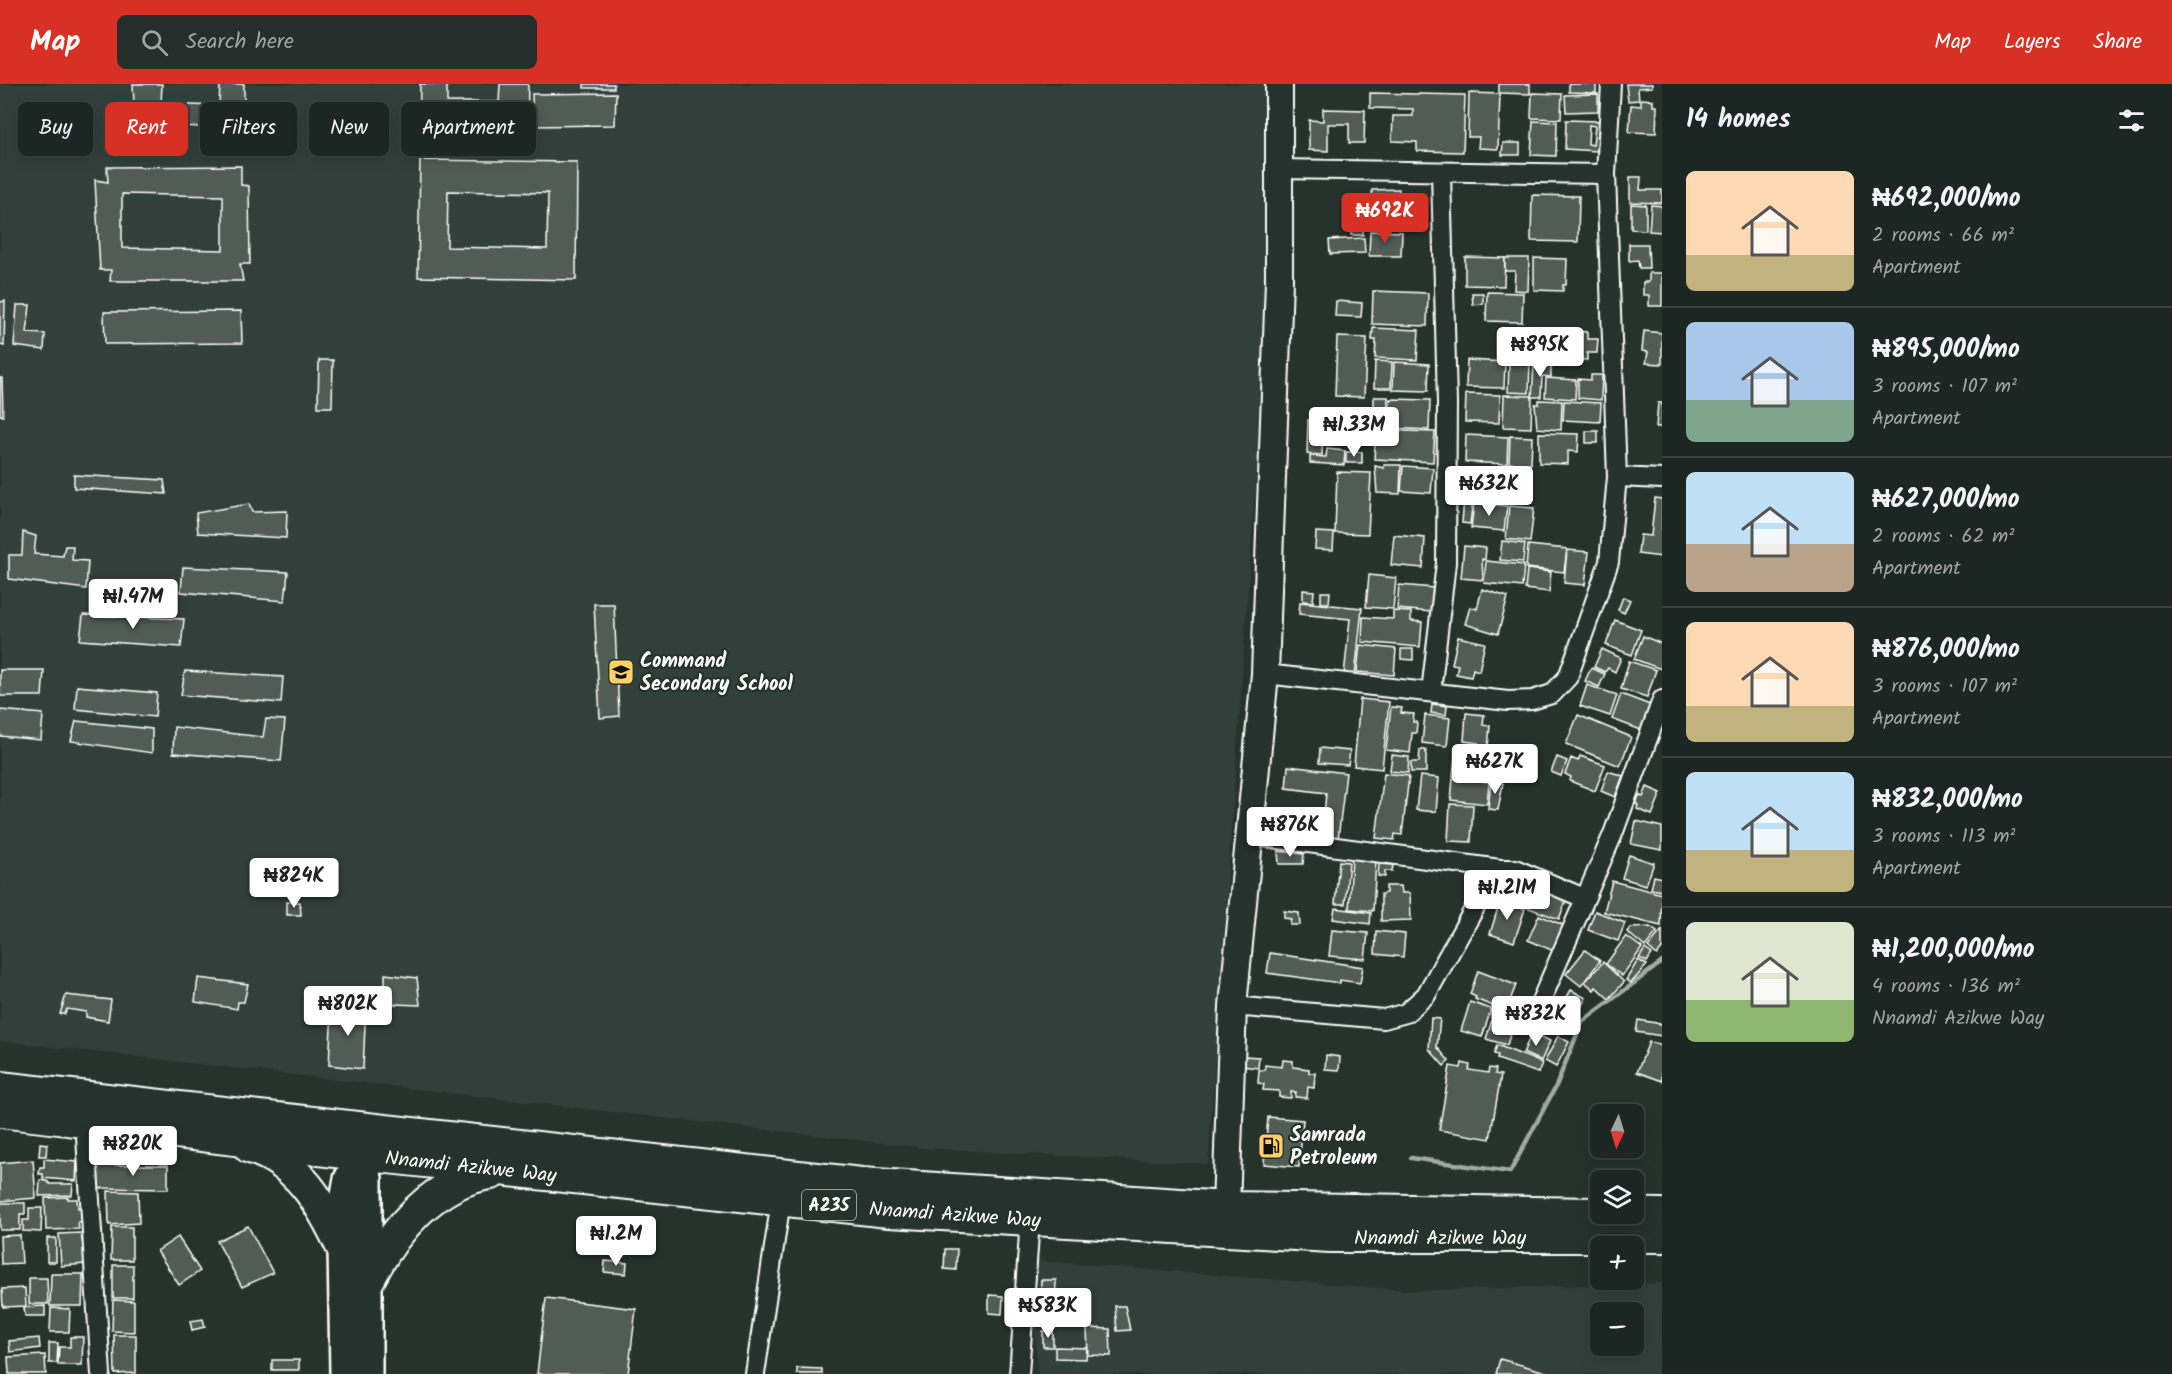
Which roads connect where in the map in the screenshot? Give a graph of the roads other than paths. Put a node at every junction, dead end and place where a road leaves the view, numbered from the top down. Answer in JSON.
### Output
{"nodes":[{"id":1,"x":1279,"y":84,"type":"edge"},
{"id":2,"x":1611,"y":84,"type":"edge"},
{"id":3,"x":1279,"y":169,"type":"junction"},
{"id":4,"x":1441,"y":172,"type":"junction"},
{"id":5,"x":1606,"y":174,"type":"junction"},
{"id":6,"x":1617,"y":477,"type":"junction"},
{"id":7,"x":1662,"y":479,"type":"edge"},
{"id":8,"x":1265,"y":674,"type":"junction"},
{"id":9,"x":1431,"y":692,"type":"junction"},
{"id":10,"x":1662,"y":700,"type":"edge"},
{"id":11,"x":1248,"y":835,"type":"junction"},
{"id":12,"x":1500,"y":869,"type":"junction"},
{"id":13,"x":1584,"y":898,"type":"junction"},
{"id":14,"x":1233,"y":1006,"type":"junction"},
{"id":15,"x":1538,"y":1008,"type":"dead end"},
{"id":16,"x":0,"y":1088,"type":"edge"},
{"id":17,"x":0,"y":1111,"type":"edge"},
{"id":18,"x":85,"y":1121,"type":"junction"},
{"id":19,"x":285,"y":1121,"type":"junction"},
{"id":20,"x":410,"y":1135,"type":"junction"},
{"id":21,"x":212,"y":1136,"type":"junction"},
{"id":22,"x":360,"y":1154,"type":"junction"},
{"id":23,"x":528,"y":1172,"type":"junction"},
{"id":24,"x":780,"y":1200,"type":"junction"},
{"id":25,"x":1226,"y":1208,"type":"junction"},
{"id":26,"x":1662,"y":1215,"type":"edge"},
{"id":27,"x":1030,"y":1220,"type":"junction"},
{"id":28,"x":1662,"y":1236,"type":"edge"},
{"id":29,"x":342,"y":1246,"type":"junction"},
{"id":30,"x":369,"y":1278,"type":"junction"},
{"id":31,"x":101,"y":1374,"type":"edge"},
{"id":32,"x":343,"y":1374,"type":"edge"},
{"id":33,"x":368,"y":1374,"type":"edge"},
{"id":34,"x":755,"y":1374,"type":"edge"},
{"id":35,"x":1019,"y":1374,"type":"edge"}],
"edges":[{"from":1,"to":3,"type":"street"},
{"from":2,"to":5,"type":"street"},
{"from":3,"to":4,"type":"street"},
{"from":3,"to":8,"type":"street"},
{"from":4,"to":5,"type":"street"},
{"from":4,"to":9,"type":"street"},
{"from":5,"to":6,"type":"street"},
{"from":6,"to":7,"type":"street"},
{"from":6,"to":9,"type":"street"},
{"from":8,"to":9,"type":"street"},
{"from":8,"to":11,"type":"street"},
{"from":10,"to":13,"type":"street"},
{"from":11,"to":12,"type":"street"},
{"from":11,"to":14,"type":"street"},
{"from":12,"to":13,"type":"street"},
{"from":12,"to":14,"type":"street"},
{"from":13,"to":15,"type":"street"},
{"from":14,"to":25,"type":"street"},
{"from":16,"to":19,"type":"highway","name":"Nnamdi Azikwe Way","number":"A235"},
{"from":17,"to":18,"type":"highway","name":"Nnamdi Azikwe Way","number":"A235"},
{"from":18,"to":21,"type":"highway","name":"Nnamdi Azikwe Way","number":"A235"},
{"from":18,"to":31,"type":"street"},
{"from":19,"to":20,"type":"highway","name":"Nnamdi Azikwe Way","number":"A235"},
{"from":19,"to":22,"type":"main road"},
{"from":20,"to":22,"type":"main road"},
{"from":20,"to":25,"type":"highway","name":"Nnamdi Azikwe Way","number":"A235"},
{"from":21,"to":22,"type":"highway","name":"Nnamdi Azikwe Way","number":"A235"},
{"from":21,"to":29,"type":"highway"},
{"from":22,"to":23,"type":"highway","name":"Nnamdi Azikwe Way","number":"A235"},
{"from":22,"to":29,"type":"main road"},
{"from":22,"to":30,"type":"main road"},
{"from":23,"to":24,"type":"highway","name":"Nnamdi Azikwe Way","number":"A235"},
{"from":23,"to":30,"type":"highway"},
{"from":24,"to":27,"type":"highway","name":"Nnamdi Azikwe Way","number":"A235"},
{"from":24,"to":34,"type":"street"},
{"from":25,"to":26,"type":"highway","name":"Nnamdi Azikwe Way","number":"A235"},
{"from":27,"to":28,"type":"highway","name":"Nnamdi Azikwe Way","number":"A235"},
{"from":27,"to":35,"type":"street"},
{"from":29,"to":32,"type":"main road"},
{"from":30,"to":33,"type":"main road"}]}
